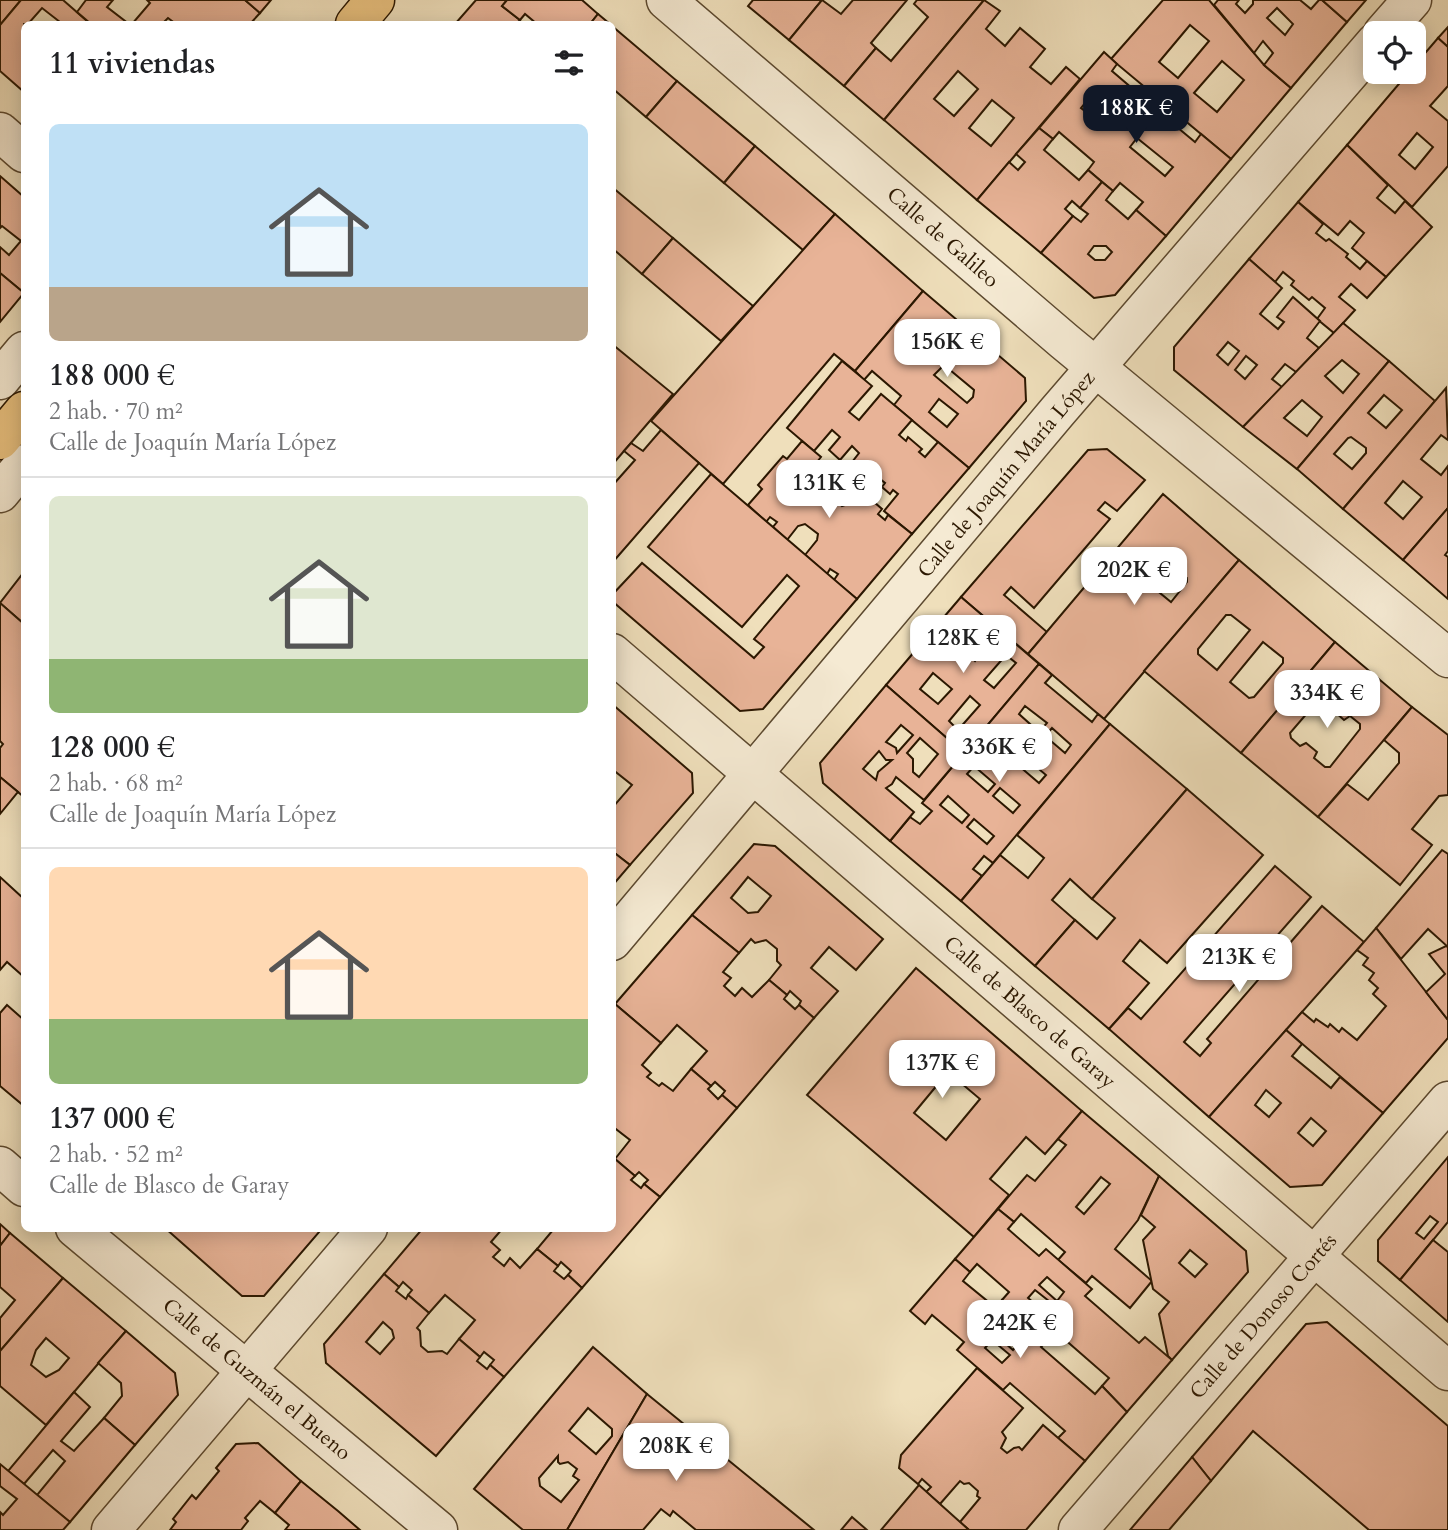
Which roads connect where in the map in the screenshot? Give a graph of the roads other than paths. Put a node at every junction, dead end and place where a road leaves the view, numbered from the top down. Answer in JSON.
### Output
{"nodes":[{"id":1,"x":666,"y":0,"type":"edge"},
{"id":2,"x":1412,"y":0,"type":"edge"},
{"id":3,"x":1394,"y":21,"type":"edge"},
{"id":4,"x":1363,"y":57,"type":"edge"},
{"id":5,"x":0,"y":132,"type":"edge"},
{"id":6,"x":21,"y":150,"type":"edge"},
{"id":7,"x":21,"y":355,"type":"edge"},
{"id":8,"x":1096,"y":367,"type":"junction"},
{"id":9,"x":0,"y":380,"type":"edge"},
{"id":10,"x":21,"y":415,"type":"edge"},
{"id":11,"x":0,"y":440,"type":"edge"},
{"id":12,"x":21,"y":468,"type":"edge"},
{"id":13,"x":0,"y":493,"type":"edge"},
{"id":14,"x":616,"y":656,"type":"edge"},
{"id":15,"x":1448,"y":658,"type":"edge"},
{"id":16,"x":753,"y":774,"type":"junction"},
{"id":17,"x":616,"y":936,"type":"edge"},
{"id":18,"x":1448,"y":1101,"type":"edge"},
{"id":19,"x":0,"y":1166,"type":"edge"},
{"id":20,"x":21,"y":1184,"type":"edge"},
{"id":21,"x":80,"y":1232,"type":"edge"},
{"id":22,"x":365,"y":1232,"type":"edge"},
{"id":23,"x":1314,"y":1256,"type":"junction"},
{"id":24,"x":247,"y":1371,"type":"junction"},
{"id":25,"x":1448,"y":1371,"type":"edge"},
{"id":26,"x":111,"y":1530,"type":"edge"},
{"id":27,"x":439,"y":1530,"type":"edge"},
{"id":28,"x":1078,"y":1530,"type":"edge"}],
"edges":[{"from":1,"to":8,"type":"street","name":"Calle de Galileo"},
{"from":2,"to":3,"type":"street"},
{"from":4,"to":8,"type":"street","name":"Calle de Joaquín María López"},
{"from":5,"to":6,"type":"street"},
{"from":7,"to":9,"type":"street"},
{"from":8,"to":15,"type":"street","name":"Calle de Galileo"},
{"from":8,"to":16,"type":"street","name":"Calle de Joaquín María López"},
{"from":10,"to":11,"type":"main road"},
{"from":12,"to":13,"type":"street"},
{"from":14,"to":16,"type":"street","name":"Calle de Blasco de Garay"},
{"from":16,"to":17,"type":"street","name":"Calle de Joaquín María López"},
{"from":16,"to":23,"type":"street","name":"Calle de Blasco de Garay"},
{"from":18,"to":23,"type":"street","name":"Calle de Donoso Cortés"},
{"from":19,"to":20,"type":"street"},
{"from":21,"to":24,"type":"street","name":"Calle de Guzmán el Bueno"},
{"from":22,"to":24,"type":"street"},
{"from":23,"to":25,"type":"street","name":"Calle de Blasco de Garay"},
{"from":23,"to":28,"type":"street","name":"Calle de Donoso Cortés"},
{"from":24,"to":26,"type":"street"},
{"from":24,"to":27,"type":"street","name":"Calle de Guzmán el Bueno"}]}
